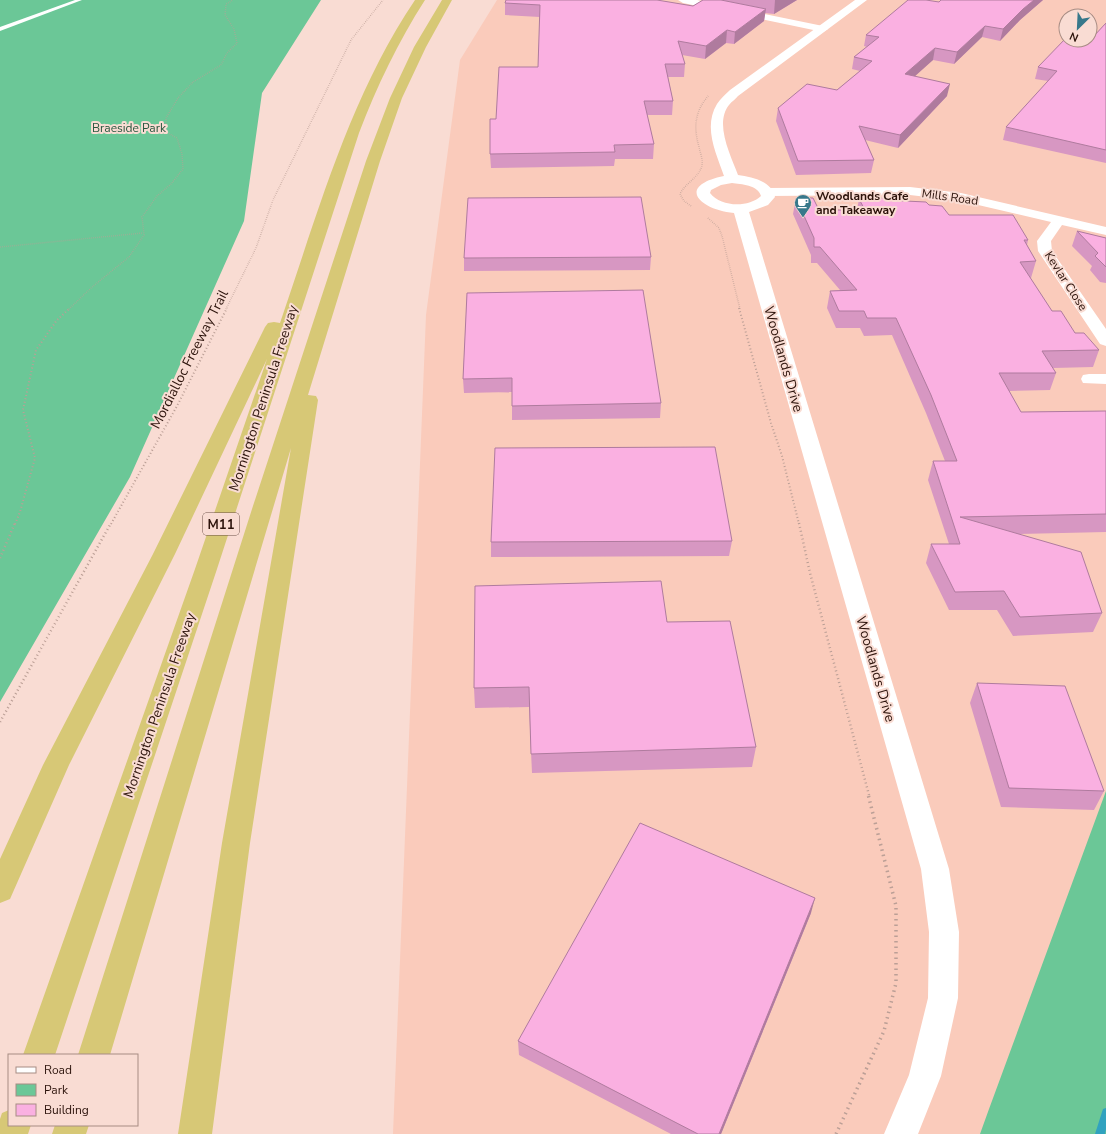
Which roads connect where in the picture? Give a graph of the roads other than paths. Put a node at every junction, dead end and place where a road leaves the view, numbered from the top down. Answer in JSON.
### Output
{"nodes":[{"id":1,"x":80,"y":0,"type":"edge"},
{"id":2,"x":420,"y":0,"type":"edge"},
{"id":3,"x":448,"y":0,"type":"edge"},
{"id":4,"x":683,"y":0,"type":"edge"},
{"id":5,"x":862,"y":0,"type":"edge"},
{"id":6,"x":823,"y":28,"type":"junction"},
{"id":7,"x":0,"y":29,"type":"edge"},
{"id":8,"x":367,"y":96,"type":"junction"},
{"id":9,"x":732,"y":179,"type":"junction"},
{"id":10,"x":767,"y":192,"type":"junction"},
{"id":11,"x":740,"y":208,"type":"junction"},
{"id":12,"x":1059,"y":220,"type":"junction"},
{"id":13,"x":1106,"y":232,"type":"edge"},
{"id":14,"x":321,"y":324,"type":"junction"},
{"id":15,"x":1106,"y":342,"type":"edge"},
{"id":16,"x":1089,"y":379,"type":"dead end"},
{"id":17,"x":1106,"y":379,"type":"edge"},
{"id":18,"x":0,"y":890,"type":"edge"},
{"id":19,"x":39,"y":1054,"type":"edge"},
{"id":20,"x":94,"y":1054,"type":"edge"},
{"id":21,"x":195,"y":1134,"type":"edge"},
{"id":22,"x":901,"y":1134,"type":"edge"}],
"edges":[{"from":1,"to":7,"type":"lane"},
{"from":2,"to":8,"type":"highway","name":"Mornington Peninsula Freeway","number":"M11"},
{"from":3,"to":14,"type":"highway","number":"M11"},
{"from":4,"to":6,"type":"street"},
{"from":5,"to":6,"type":"street"},
{"from":6,"to":9,"type":"street"},
{"from":8,"to":18,"type":"highway"},
{"from":8,"to":19,"type":"highway","name":"Mornington Peninsula Freeway","number":"M11"},
{"from":9,"to":10,"type":"street"},
{"from":9,"to":11,"type":"street"},
{"from":10,"to":11,"type":"street"},
{"from":10,"to":12,"type":"street","name":"Mills Road"},
{"from":11,"to":22,"type":"street","name":"Woodlands Drive"},
{"from":12,"to":13,"type":"street","name":"Mills Road"},
{"from":12,"to":15,"type":"street","name":"Kevlar Close"},
{"from":14,"to":20,"type":"highway","number":"M11"},
{"from":14,"to":21,"type":"highway"},
{"from":16,"to":17,"type":"street"}]}
